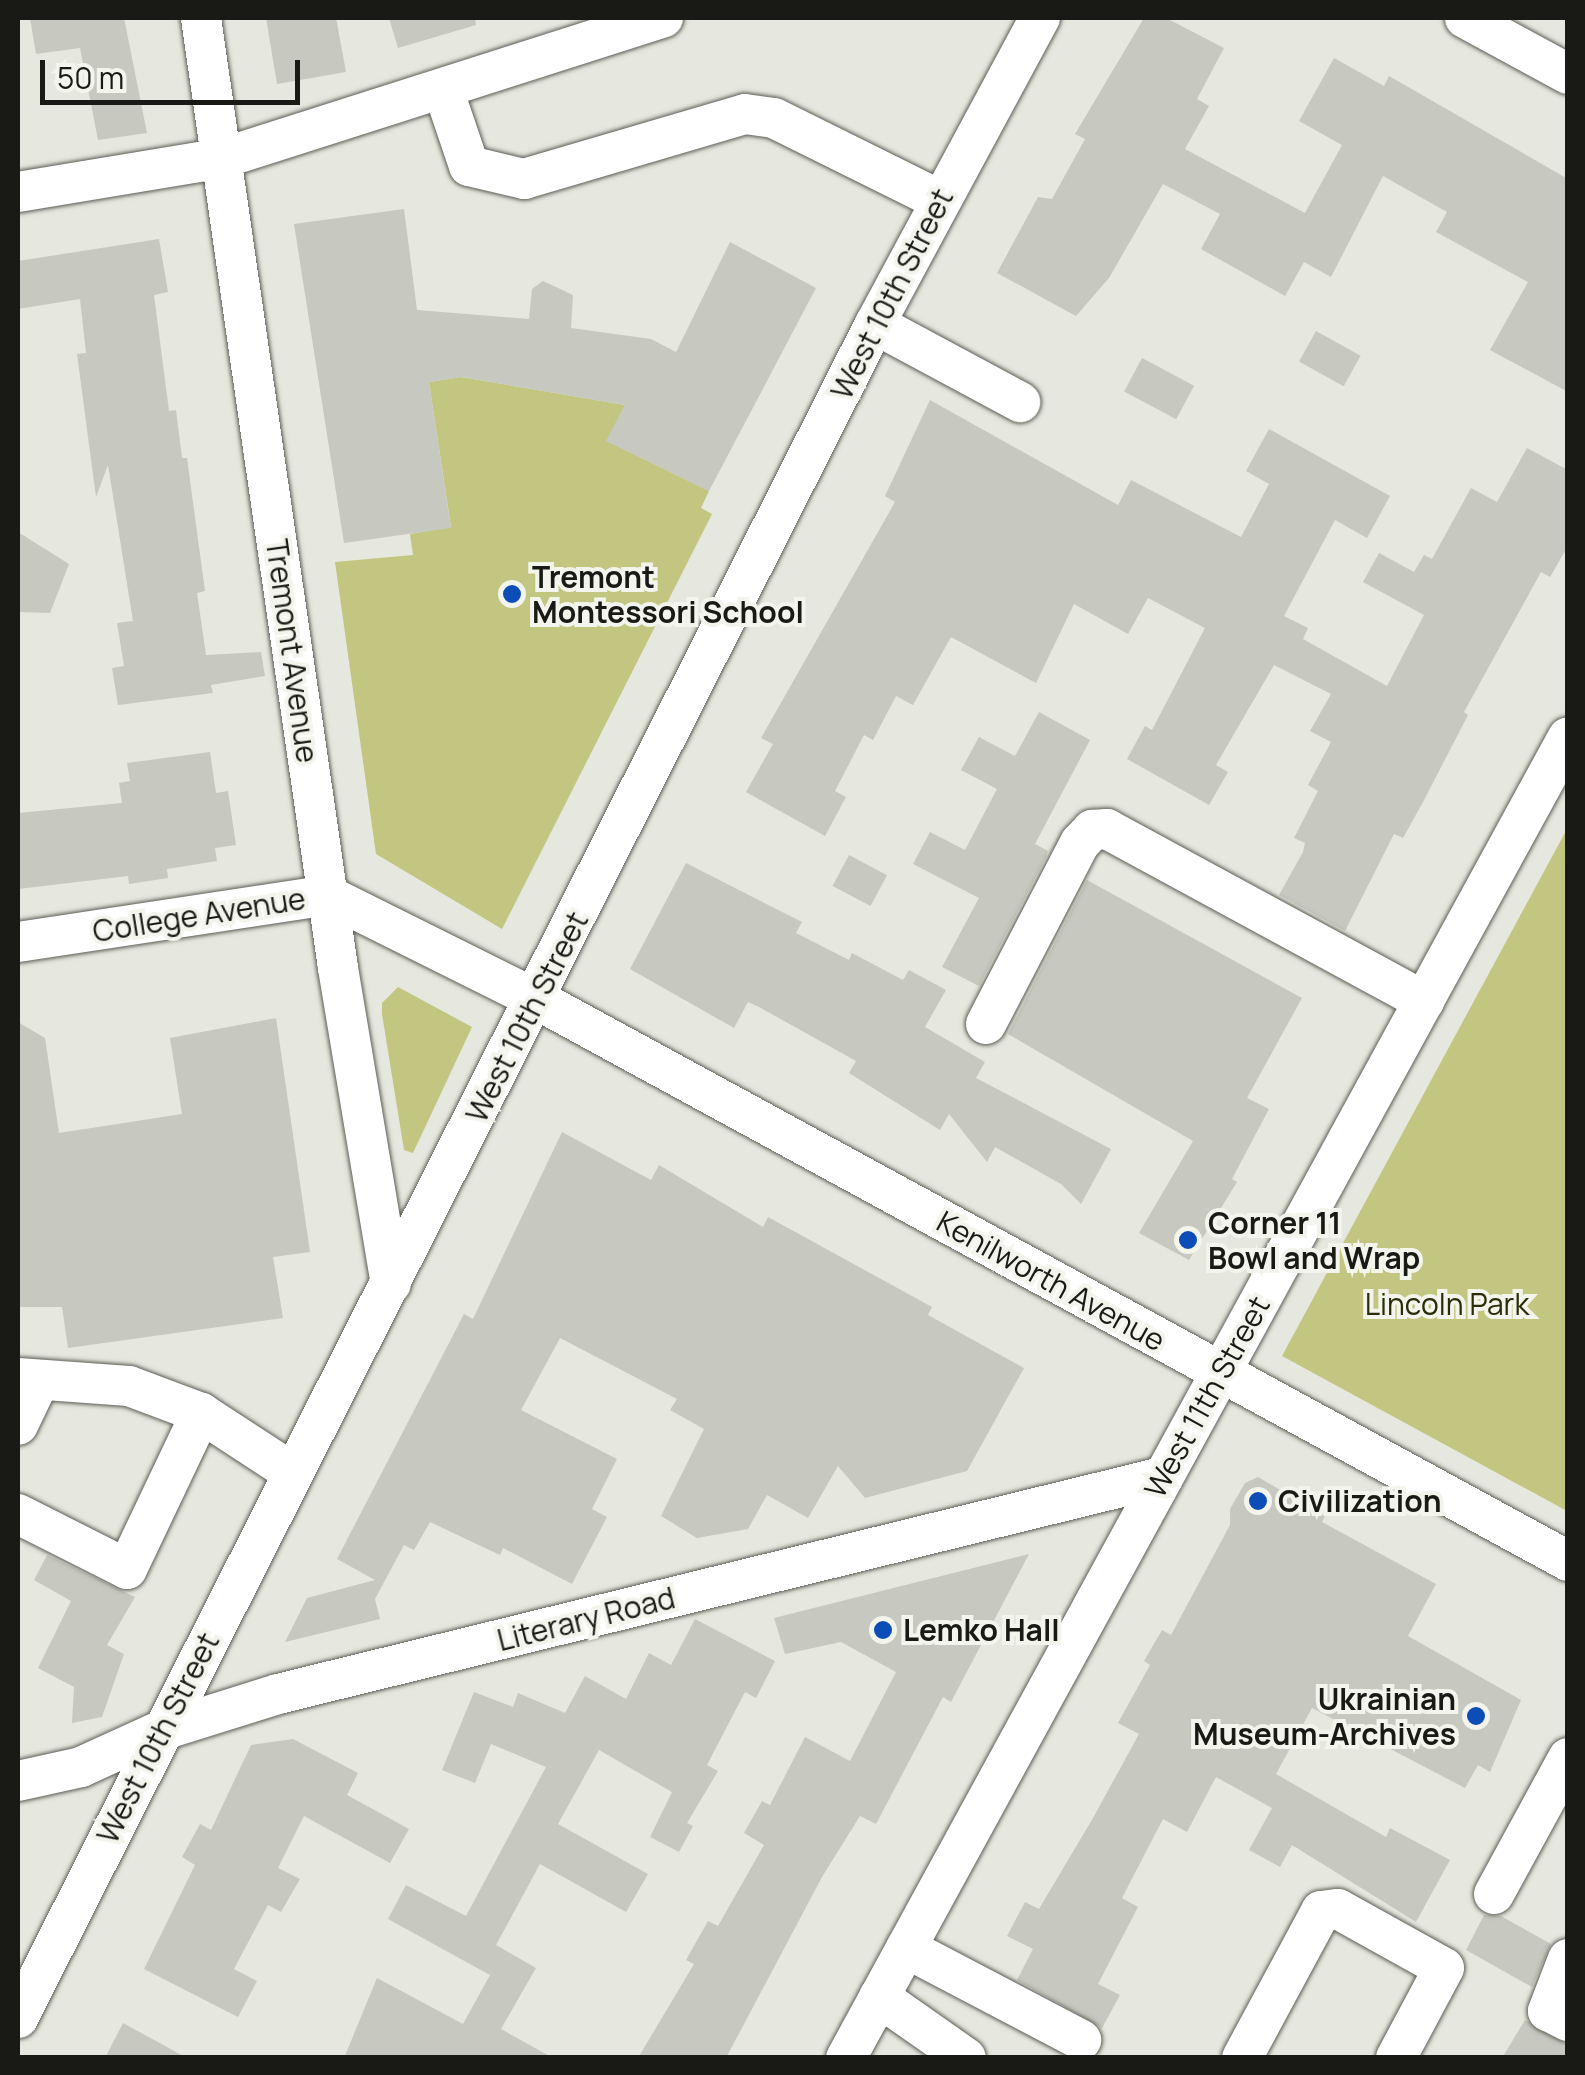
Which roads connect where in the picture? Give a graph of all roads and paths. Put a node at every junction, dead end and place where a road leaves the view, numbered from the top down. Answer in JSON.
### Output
{"nodes":[{"id":1,"x":201,"y":18,"type":"edge"},
{"id":2,"x":1040,"y":18,"type":"edge"},
{"id":3,"x":1465,"y":18,"type":"edge"},
{"id":4,"x":646,"y":20,"type":"edge"},
{"id":5,"x":1568,"y":74,"type":"edge"},
{"id":6,"x":444,"y":88,"type":"junction"},
{"id":7,"x":223,"y":158,"type":"junction"},
{"id":8,"x":18,"y":192,"type":"edge"},
{"id":9,"x":939,"y":200,"type":"junction"},
{"id":10,"x":875,"y":324,"type":"junction"},
{"id":11,"x":1020,"y":402,"type":"dead end"},
{"id":12,"x":1568,"y":737,"type":"edge"},
{"id":13,"x":327,"y":895,"type":"junction"},
{"id":14,"x":18,"y":942,"type":"edge"},
{"id":15,"x":536,"y":999,"type":"junction"},
{"id":16,"x":1424,"y":1001,"type":"junction"},
{"id":17,"x":986,"y":1024,"type":"dead end"},
{"id":18,"x":390,"y":1284,"type":"junction"},
{"id":19,"x":1221,"y":1373,"type":"junction"},
{"id":20,"x":28,"y":1380,"type":"edge"},
{"id":21,"x":201,"y":1413,"type":"junction"},
{"id":22,"x":18,"y":1426,"type":"edge"},
{"id":23,"x":292,"y":1473,"type":"junction"},
{"id":24,"x":1162,"y":1478,"type":"junction"},
{"id":25,"x":18,"y":1514,"type":"edge"},
{"id":26,"x":1568,"y":1561,"type":"edge"},
{"id":27,"x":160,"y":1731,"type":"junction"},
{"id":28,"x":1568,"y":1758,"type":"edge"},
{"id":29,"x":18,"y":1781,"type":"edge"},
{"id":30,"x":1494,"y":1894,"type":"dead end"},
{"id":31,"x":906,"y":1948,"type":"junction"},
{"id":32,"x":1568,"y":1958,"type":"edge"},
{"id":33,"x":879,"y":1997,"type":"junction"},
{"id":34,"x":18,"y":2018,"type":"edge"},
{"id":35,"x":1568,"y":2021,"type":"edge"},
{"id":36,"x":1081,"y":2040,"type":"dead end"},
{"id":37,"x":846,"y":2058,"type":"edge"},
{"id":38,"x":966,"y":2058,"type":"edge"},
{"id":39,"x":1242,"y":2058,"type":"edge"},
{"id":40,"x":1396,"y":2058,"type":"edge"}],
"edges":[{"from":1,"to":7,"type":"street","name":"Tremont Avenue"},
{"from":2,"to":9,"type":"street","name":"West 10th Street"},
{"from":3,"to":5,"type":"street"},
{"from":4,"to":6,"type":"street"},
{"from":6,"to":7,"type":"street"},
{"from":6,"to":9,"type":"street"},
{"from":7,"to":8,"type":"street"},
{"from":7,"to":13,"type":"street","name":"Tremont Avenue"},
{"from":9,"to":10,"type":"street","name":"West 10th Street"},
{"from":10,"to":11,"type":"street"},
{"from":10,"to":15,"type":"street","name":"West 10th Street"},
{"from":12,"to":16,"type":"street","name":"West 11th Street"},
{"from":13,"to":14,"type":"street","name":"College Avenue"},
{"from":13,"to":15,"type":"street","name":"College Avenue"},
{"from":13,"to":18,"type":"street","name":"Tremont Avenue"},
{"from":15,"to":18,"type":"street","name":"West 10th Street"},
{"from":15,"to":19,"type":"street","name":"Kenilworth Avenue"},
{"from":16,"to":17,"type":"street"},
{"from":16,"to":19,"type":"street","name":"West 11th Street"},
{"from":18,"to":23,"type":"street","name":"West 10th Street"},
{"from":19,"to":24,"type":"street","name":"West 11th Street"},
{"from":19,"to":26,"type":"street","name":"Kenilworth Avenue"},
{"from":20,"to":21,"type":"street"},
{"from":20,"to":22,"type":"street"},
{"from":21,"to":23,"type":"street"},
{"from":21,"to":25,"type":"street"},
{"from":23,"to":27,"type":"street","name":"West 10th Street"},
{"from":24,"to":27,"type":"street","name":"Literary Road"},
{"from":24,"to":31,"type":"street","name":"West 11th Street"},
{"from":27,"to":29,"type":"street","name":"Literary Road"},
{"from":27,"to":34,"type":"street","name":"West 10th Street"},
{"from":28,"to":30,"type":"street"},
{"from":31,"to":33,"type":"street","name":"West 11th Street"},
{"from":31,"to":36,"type":"street"},
{"from":32,"to":35,"type":"street"},
{"from":33,"to":37,"type":"street","name":"West 11th Street"},
{"from":33,"to":38,"type":"street"},
{"from":39,"to":40,"type":"street"}]}
